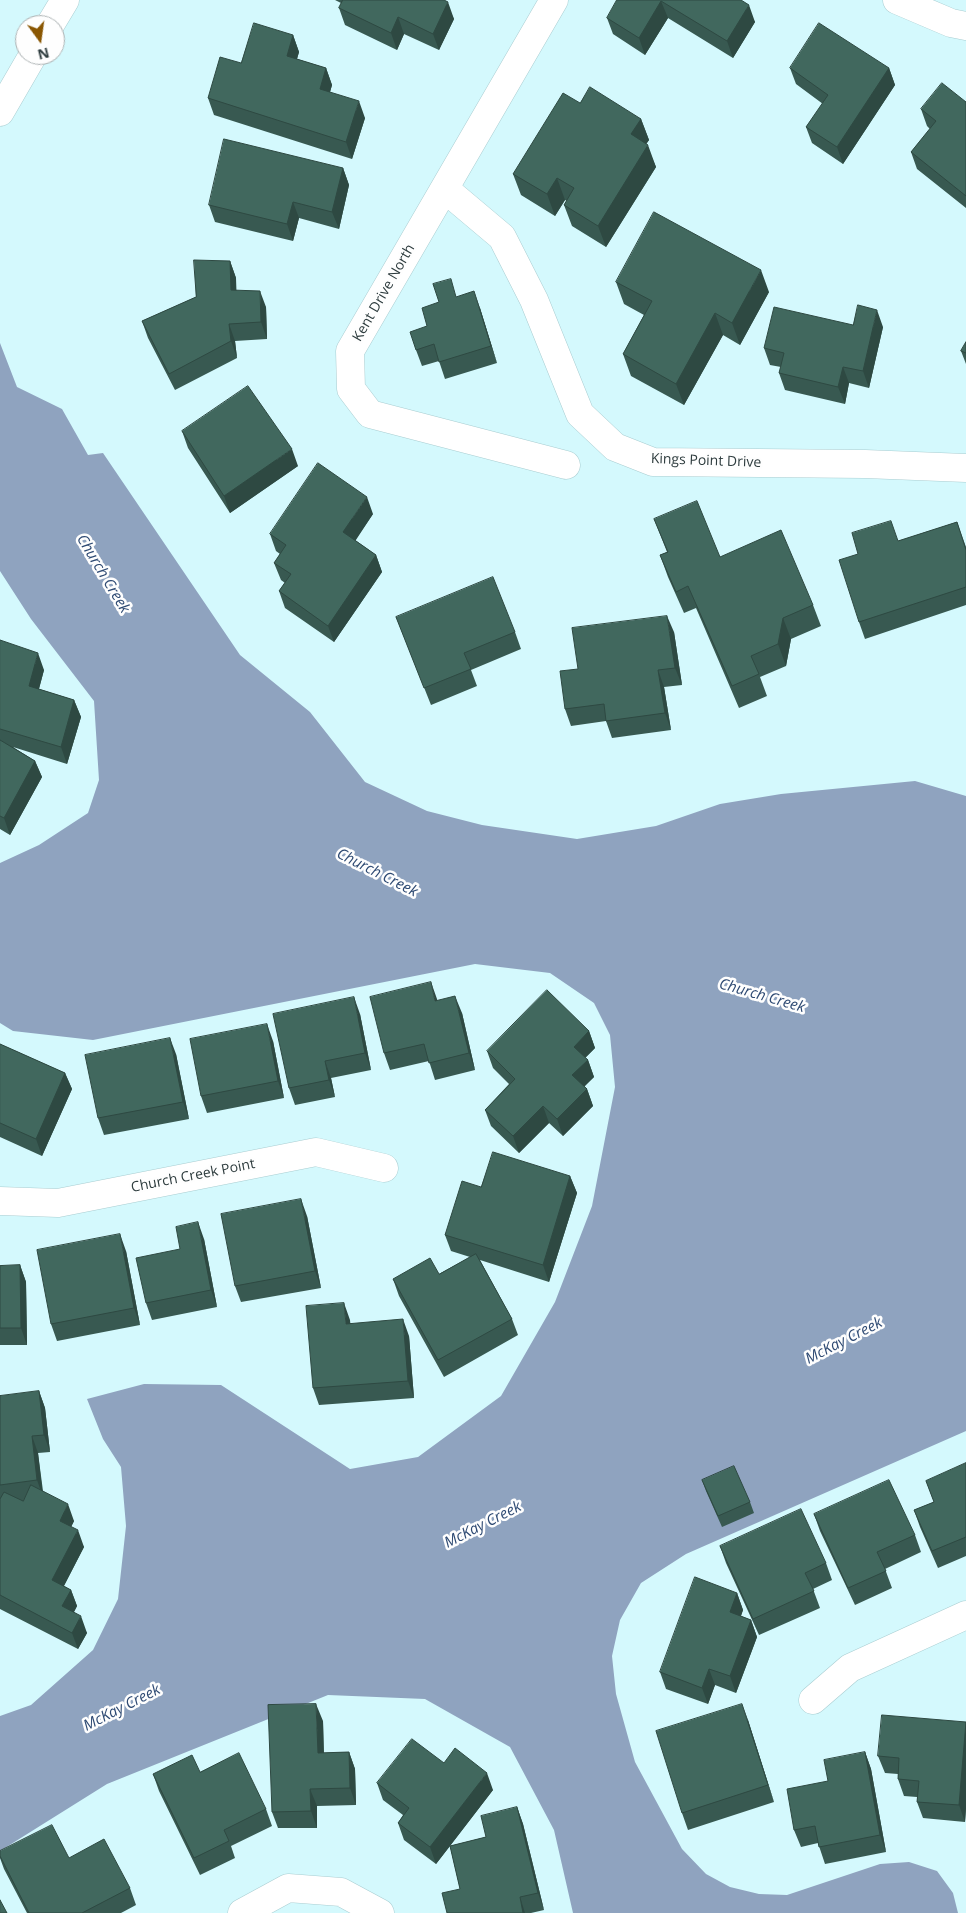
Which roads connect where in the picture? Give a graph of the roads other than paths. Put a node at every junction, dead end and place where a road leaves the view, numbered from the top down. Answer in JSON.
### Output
{"nodes":[{"id":1,"x":65,"y":0,"type":"edge"},
{"id":2,"x":554,"y":0,"type":"edge"},
{"id":3,"x":897,"y":0,"type":"edge"},
{"id":4,"x":56,"y":15,"type":"edge"},
{"id":5,"x":966,"y":26,"type":"edge"},
{"id":6,"x":27,"y":65,"type":"edge"},
{"id":7,"x":0,"y":112,"type":"edge"},
{"id":8,"x":445,"y":189,"type":"junction"},
{"id":9,"x":566,"y":465,"type":"dead end"},
{"id":10,"x":966,"y":468,"type":"edge"},
{"id":11,"x":384,"y":1168,"type":"dead end"},
{"id":12,"x":0,"y":1201,"type":"edge"},
{"id":13,"x":966,"y":1615,"type":"edge"},
{"id":14,"x":813,"y":1700,"type":"dead end"},
{"id":15,"x":242,"y":1913,"type":"edge"},
{"id":16,"x":380,"y":1913,"type":"edge"}],
"edges":[{"from":1,"to":4,"type":"street"},
{"from":2,"to":8,"type":"street","name":"Kent Drive North"},
{"from":3,"to":5,"type":"street"},
{"from":6,"to":7,"type":"street"},
{"from":8,"to":9,"type":"street","name":"Kent Drive North"},
{"from":8,"to":10,"type":"street","name":"Kings Point Drive"},
{"from":11,"to":12,"type":"street","name":"Church Creek Point"},
{"from":13,"to":14,"type":"street"},
{"from":15,"to":16,"type":"street"}]}
